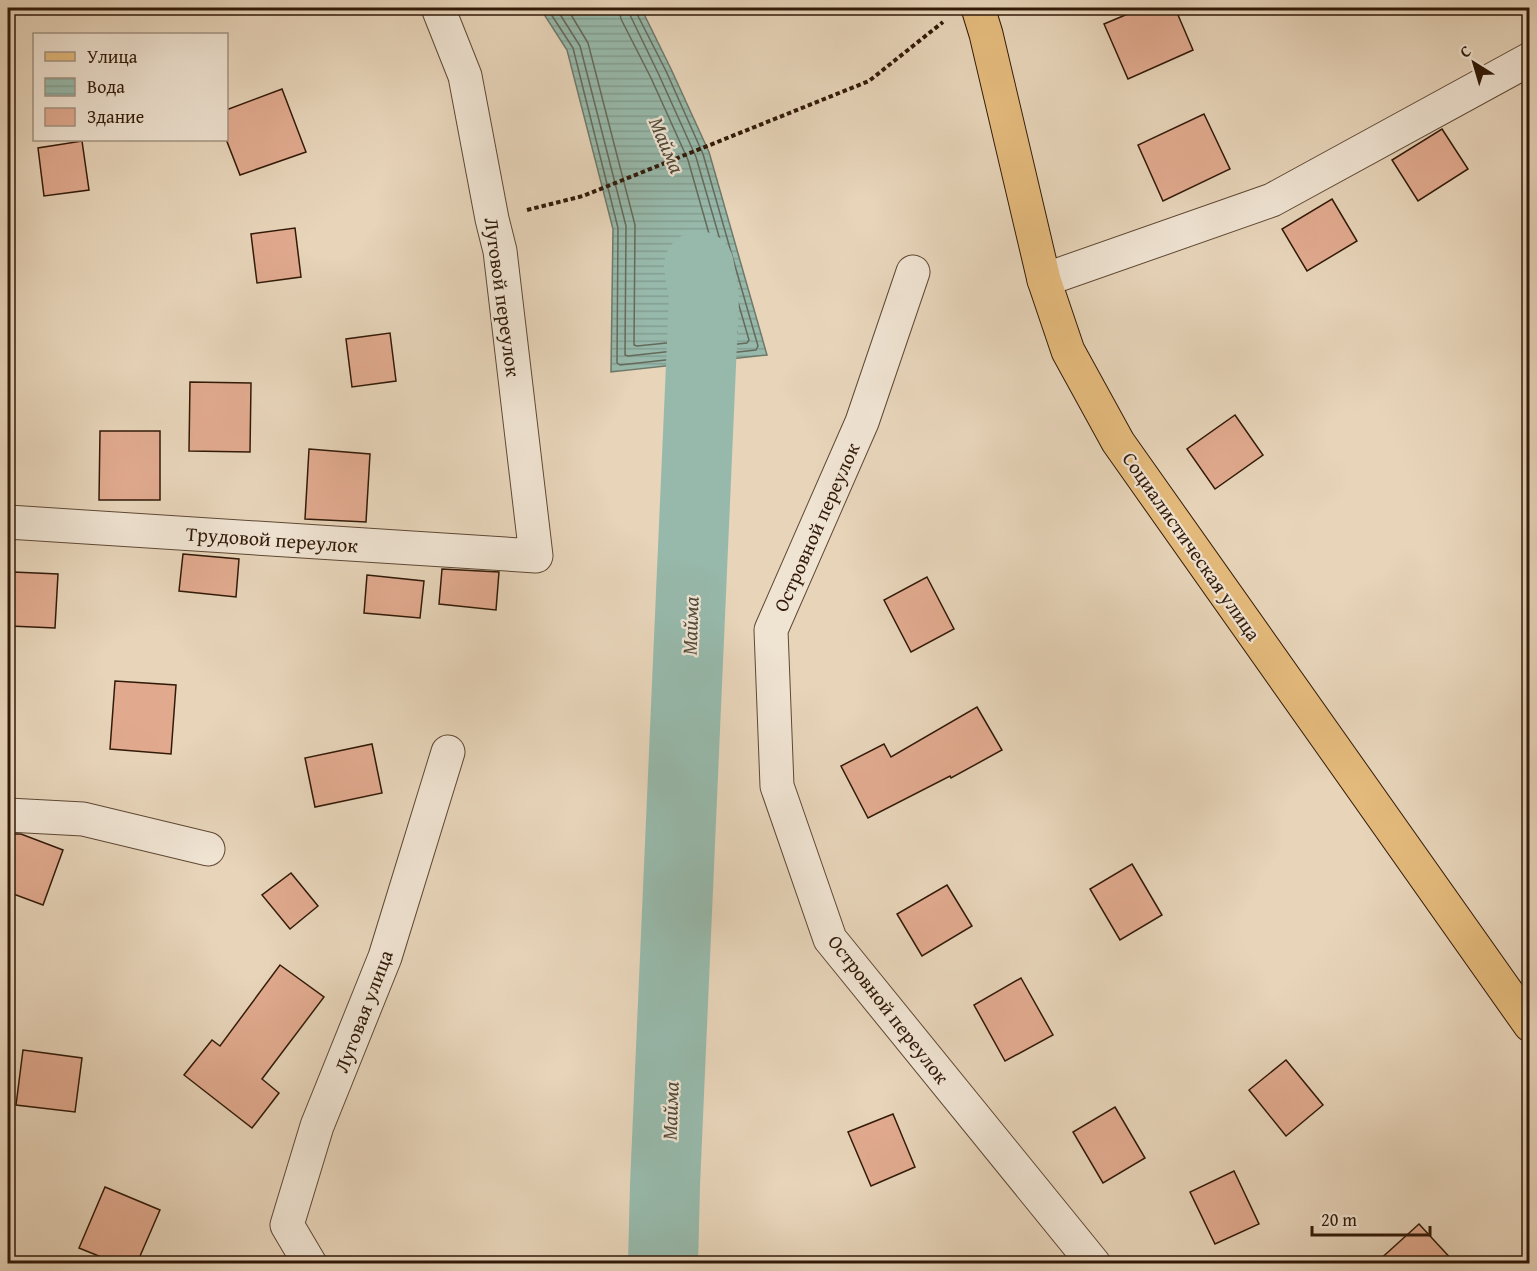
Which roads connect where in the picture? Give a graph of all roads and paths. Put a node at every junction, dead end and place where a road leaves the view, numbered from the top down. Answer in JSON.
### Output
{"nodes":[{"id":1,"x":438,"y":8,"type":"edge"},
{"id":2,"x":978,"y":8,"type":"edge"},
{"id":3,"x":943,"y":22,"type":"dead end"},
{"id":4,"x":1530,"y":59,"type":"edge"},
{"id":5,"x":492,"y":219,"type":"junction"},
{"id":6,"x":913,"y":272,"type":"dead end"},
{"id":7,"x":1044,"y":280,"type":"junction"},
{"id":8,"x":8,"y":522,"type":"edge"},
{"id":9,"x":536,"y":556,"type":"joint"},
{"id":10,"x":448,"y":752,"type":"dead end"},
{"id":11,"x":8,"y":814,"type":"edge"},
{"id":12,"x":208,"y":849,"type":"dead end"},
{"id":13,"x":1530,"y":1025,"type":"edge"},
{"id":14,"x":310,"y":1263,"type":"edge"},
{"id":15,"x":1094,"y":1263,"type":"edge"}],
"edges":[{"from":1,"to":5,"type":"street","name":"Луговой переулок"},
{"from":2,"to":7,"type":"main road","name":"Социалистическая улица"},
{"from":3,"to":5,"type":"path"},
{"from":4,"to":7,"type":"street"},
{"from":5,"to":9,"type":"street","name":"Луговой переулок"},
{"from":6,"to":15,"type":"street","name":"Островной переулок"},
{"from":7,"to":13,"type":"main road","name":"Социалистическая улица"},
{"from":8,"to":9,"type":"street","name":"Трудовой переулок"},
{"from":10,"to":14,"type":"street","name":"Луговая улица"},
{"from":11,"to":12,"type":"street"}]}
